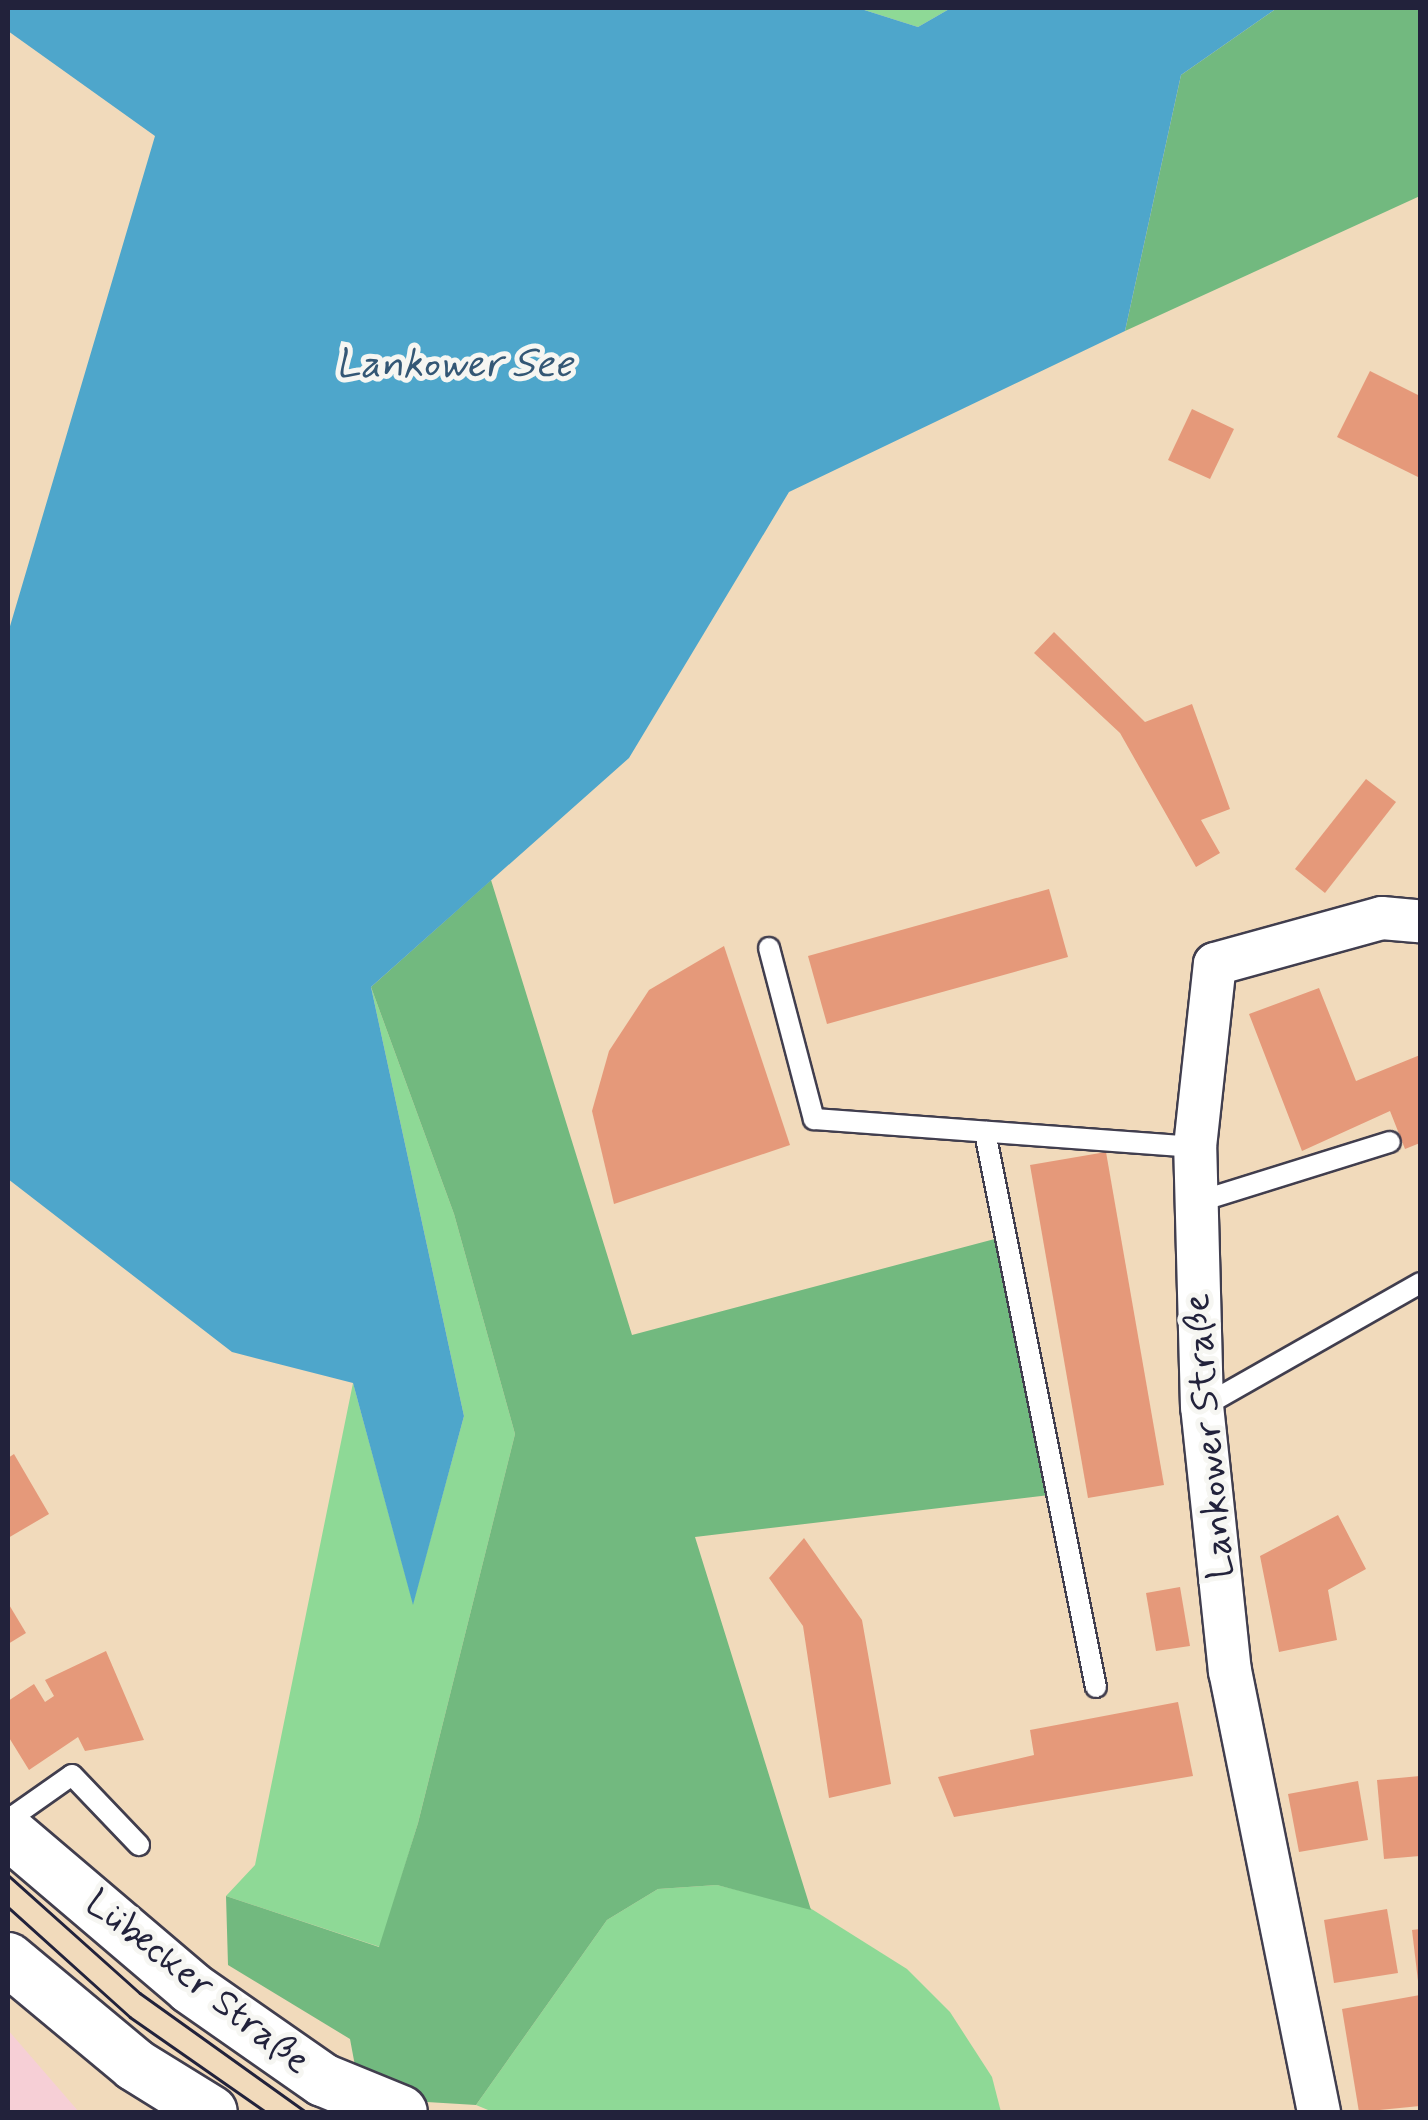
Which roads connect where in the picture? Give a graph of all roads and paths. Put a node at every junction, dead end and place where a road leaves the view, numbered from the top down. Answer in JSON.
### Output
{"nodes":[{"id":1,"x":1420,"y":921,"type":"edge"},
{"id":2,"x":769,"y":948,"type":"dead end"},
{"id":3,"x":985,"y":1132,"type":"junction"},
{"id":4,"x":1390,"y":1142,"type":"dead end"},
{"id":5,"x":1195,"y":1147,"type":"junction"},
{"id":6,"x":1194,"y":1203,"type":"junction"},
{"id":7,"x":1420,"y":1283,"type":"edge"},
{"id":8,"x":1202,"y":1408,"type":"junction"},
{"id":9,"x":1096,"y":1686,"type":"dead end"},
{"id":10,"x":8,"y":1820,"type":"edge"},
{"id":11,"x":8,"y":1832,"type":"edge"},
{"id":12,"x":140,"y":1845,"type":"dead end"},
{"id":13,"x":8,"y":1959,"type":"edge"},
{"id":14,"x":135,"y":2065,"type":"junction"},
{"id":15,"x":375,"y":2108,"type":"edge"},
{"id":16,"x":169,"y":2112,"type":"edge"},
{"id":17,"x":211,"y":2112,"type":"edge"},
{"id":18,"x":1319,"y":2112,"type":"edge"}],
"edges":[{"from":1,"to":5,"type":"street","name":"Lankower Straße"},
{"from":2,"to":3,"type":"lane"},
{"from":3,"to":5,"type":"lane"},
{"from":3,"to":9,"type":"lane"},
{"from":4,"to":6,"type":"lane"},
{"from":5,"to":6,"type":"street","name":"Lankower Straße"},
{"from":6,"to":8,"type":"street","name":"Lankower Straße"},
{"from":7,"to":8,"type":"lane"},
{"from":8,"to":18,"type":"street","name":"Lankower Straße"},
{"from":10,"to":12,"type":"lane"},
{"from":11,"to":15,"type":"street","name":"Lübecker Straße"},
{"from":13,"to":14,"type":"street"},
{"from":14,"to":16,"type":"street"},
{"from":14,"to":17,"type":"street"}]}
